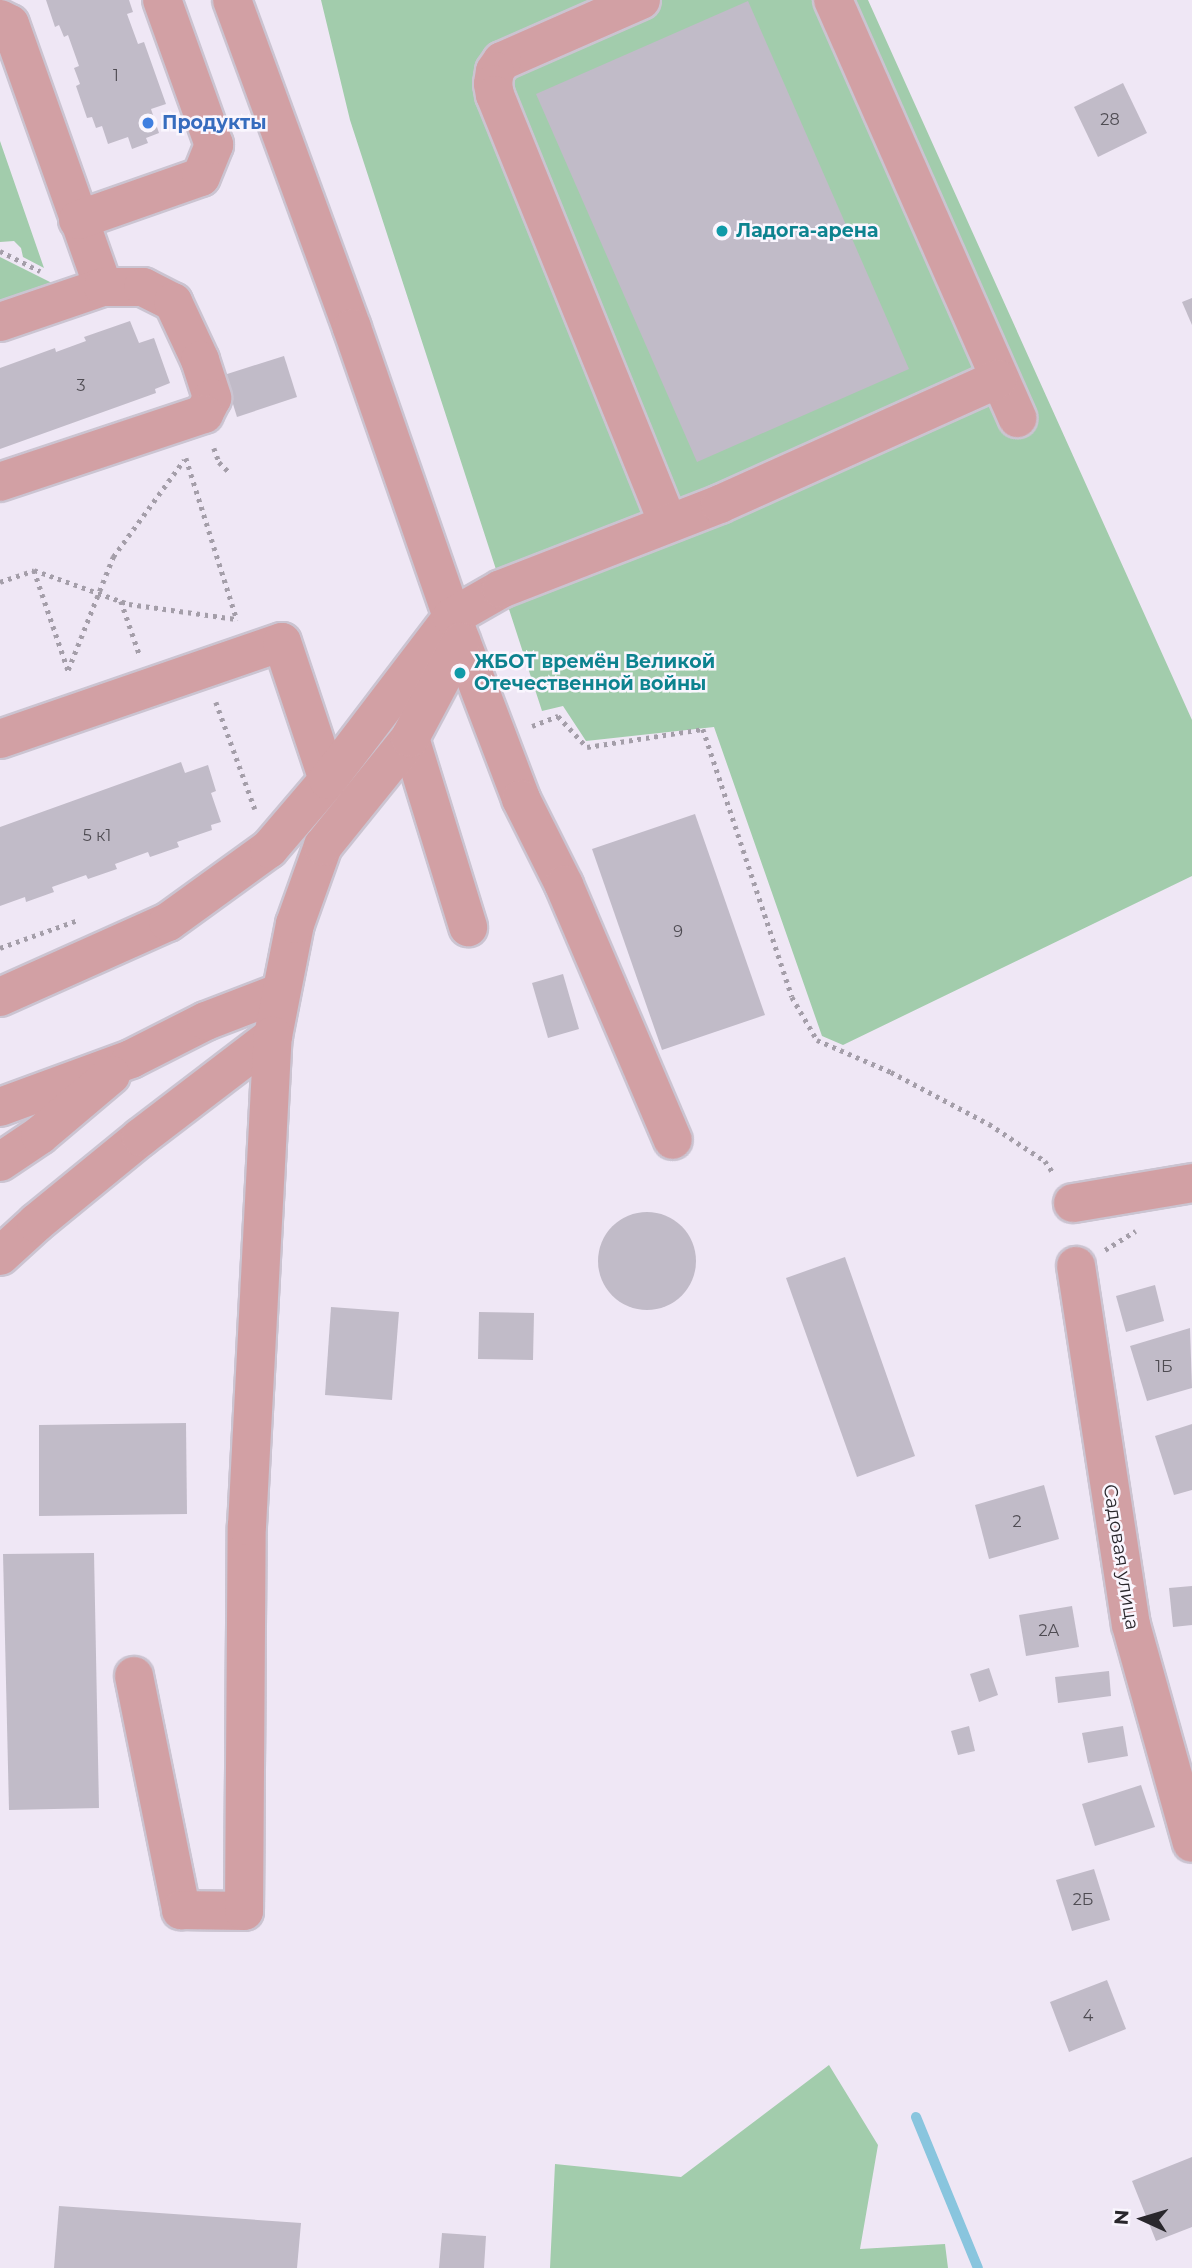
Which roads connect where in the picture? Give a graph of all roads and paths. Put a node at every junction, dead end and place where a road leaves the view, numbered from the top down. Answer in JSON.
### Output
{"nodes":[{"id":1,"x":162,"y":0,"type":"edge"},
{"id":2,"x":232,"y":0,"type":"edge"},
{"id":3,"x":640,"y":0,"type":"edge"},
{"id":4,"x":833,"y":0,"type":"edge"},
{"id":5,"x":0,"y":19,"type":"edge"},
{"id":6,"x":79,"y":220,"type":"junction"},
{"id":7,"x":103,"y":288,"type":"junction"},
{"id":8,"x":0,"y":322,"type":"edge"},
{"id":9,"x":998,"y":379,"type":"junction"},
{"id":10,"x":204,"y":414,"type":"junction"},
{"id":11,"x":1017,"y":418,"type":"dead end"},
{"id":12,"x":186,"y":457,"type":"junction"},
{"id":13,"x":0,"y":482,"type":"edge"},
{"id":14,"x":668,"y":523,"type":"junction"},
{"id":15,"x":34,"y":570,"type":"junction"},
{"id":16,"x":1,"y":580,"type":"edge"},
{"id":17,"x":98,"y":593,"type":"junction"},
{"id":18,"x":121,"y":601,"type":"junction"},
{"id":19,"x":457,"y":630,"type":"junction"},
{"id":20,"x":242,"y":636,"type":"junction"},
{"id":21,"x":204,"y":668,"type":"junction"},
{"id":22,"x":68,"y":670,"type":"junction"},
{"id":23,"x":150,"y":687,"type":"junction"},
{"id":24,"x":81,"y":711,"type":"junction"},
{"id":25,"x":410,"y":738,"type":"junction"},
{"id":26,"x":0,"y":739,"type":"edge"},
{"id":27,"x":498,"y":740,"type":"junction"},
{"id":28,"x":328,"y":780,"type":"junction"},
{"id":29,"x":269,"y":849,"type":"junction"},
{"id":30,"x":468,"y":928,"type":"dead end"},
{"id":31,"x":279,"y":993,"type":"junction"},
{"id":32,"x":0,"y":997,"type":"edge"},
{"id":33,"x":273,"y":1035,"type":"junction"},
{"id":34,"x":131,"y":1059,"type":"junction"},
{"id":35,"x":0,"y":1107,"type":"edge"},
{"id":36,"x":673,"y":1140,"type":"dead end"},
{"id":37,"x":0,"y":1162,"type":"edge"},
{"id":38,"x":1192,"y":1183,"type":"edge"},
{"id":39,"x":1073,"y":1203,"type":"joint"},
{"id":40,"x":0,"y":1256,"type":"edge"},
{"id":41,"x":1076,"y":1266,"type":"dead end"},
{"id":42,"x":135,"y":1676,"type":"dead end"},
{"id":43,"x":1192,"y":1843,"type":"edge"}],
"edges":[{"from":1,"to":6,"type":"street"},
{"from":2,"to":19,"type":"street"},
{"from":3,"to":14,"type":"street"},
{"from":4,"to":9,"type":"street"},
{"from":5,"to":6,"type":"street"},
{"from":6,"to":7,"type":"street"},
{"from":7,"to":8,"type":"street"},
{"from":7,"to":10,"type":"street"},
{"from":9,"to":11,"type":"street"},
{"from":9,"to":14,"type":"street"},
{"from":10,"to":12,"type":"path"},
{"from":10,"to":13,"type":"street"},
{"from":12,"to":17,"type":"path"},
{"from":12,"to":20,"type":"path"},
{"from":14,"to":19,"type":"street"},
{"from":15,"to":16,"type":"path"},
{"from":15,"to":17,"type":"path"},
{"from":15,"to":22,"type":"path"},
{"from":17,"to":18,"type":"path"},
{"from":17,"to":22,"type":"path"},
{"from":18,"to":20,"type":"path"},
{"from":18,"to":23,"type":"path"},
{"from":19,"to":25,"type":"street"},
{"from":19,"to":27,"type":"street"},
{"from":19,"to":28,"type":"street"},
{"from":20,"to":21,"type":"street"},
{"from":20,"to":28,"type":"street"},
{"from":21,"to":23,"type":"street"},
{"from":21,"to":29,"type":"path"},
{"from":22,"to":24,"type":"path"},
{"from":23,"to":24,"type":"street"},
{"from":24,"to":26,"type":"street"},
{"from":25,"to":30,"type":"street"},
{"from":25,"to":31,"type":"street"},
{"from":27,"to":36,"type":"street"},
{"from":27,"to":39,"type":"path"},
{"from":28,"to":29,"type":"street"},
{"from":29,"to":32,"type":"street"},
{"from":31,"to":33,"type":"street"},
{"from":31,"to":34,"type":"street"},
{"from":33,"to":40,"type":"street"},
{"from":33,"to":42,"type":"street"},
{"from":34,"to":35,"type":"street"},
{"from":34,"to":37,"type":"street"},
{"from":38,"to":39,"type":"street"},
{"from":41,"to":43,"type":"street","name":"Садовая улица"}]}
